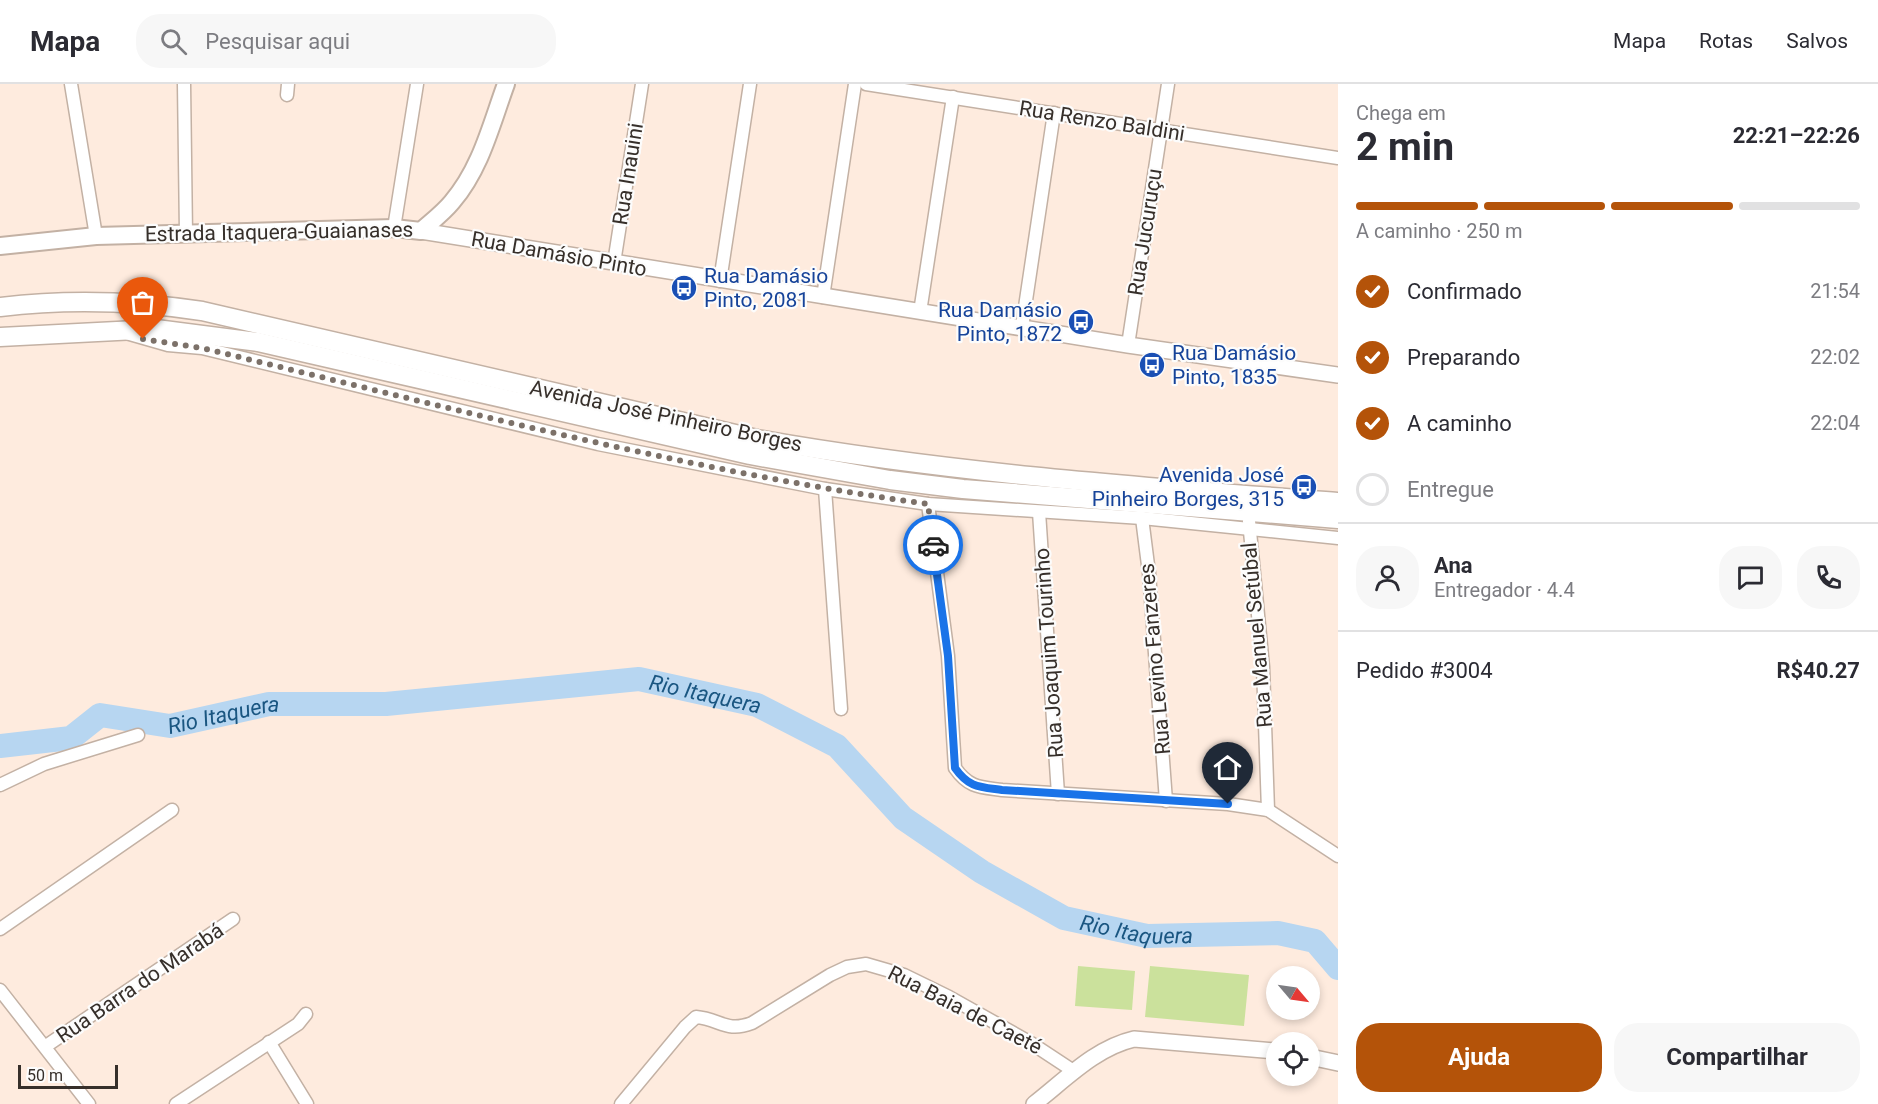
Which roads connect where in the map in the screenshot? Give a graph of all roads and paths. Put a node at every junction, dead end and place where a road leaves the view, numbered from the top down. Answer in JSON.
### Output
{"nodes":[{"id":1,"x":71,"y":84,"type":"edge"},
{"id":2,"x":184,"y":84,"type":"edge"},
{"id":3,"x":417,"y":84,"type":"edge"},
{"id":4,"x":506,"y":84,"type":"edge"},
{"id":5,"x":642,"y":84,"type":"edge"},
{"id":6,"x":750,"y":84,"type":"edge"},
{"id":7,"x":855,"y":84,"type":"edge"},
{"id":8,"x":866,"y":84,"type":"edge"},
{"id":9,"x":1168,"y":84,"type":"edge"},
{"id":10,"x":953,"y":98,"type":"junction"},
{"id":11,"x":1054,"y":113,"type":"junction"},
{"id":12,"x":1161,"y":130,"type":"junction"},
{"id":13,"x":1338,"y":158,"type":"edge"},
{"id":14,"x":394,"y":228,"type":"junction"},
{"id":15,"x":421,"y":231,"type":"junction"},
{"id":16,"x":186,"y":234,"type":"junction"},
{"id":17,"x":96,"y":236,"type":"junction"},
{"id":18,"x":0,"y":246,"type":"edge"},
{"id":19,"x":614,"y":263,"type":"junction"},
{"id":20,"x":720,"y":281,"type":"junction"},
{"id":21,"x":823,"y":297,"type":"junction"},
{"id":22,"x":0,"y":307,"type":"edge"},
{"id":23,"x":920,"y":312,"type":"junction"},
{"id":24,"x":1022,"y":327,"type":"junction"},
{"id":25,"x":115,"y":330,"type":"junction"},
{"id":26,"x":0,"y":337,"type":"edge"},
{"id":27,"x":1128,"y":345,"type":"junction"},
{"id":28,"x":1338,"y":375,"type":"edge"},
{"id":29,"x":825,"y":489,"type":"junction"},
{"id":30,"x":1338,"y":502,"type":"edge"},
{"id":31,"x":928,"y":504,"type":"junction"},
{"id":32,"x":1039,"y":512,"type":"junction"},
{"id":33,"x":1248,"y":512,"type":"junction"},
{"id":34,"x":1142,"y":518,"type":"junction"},
{"id":35,"x":1338,"y":519,"type":"edge"},
{"id":36,"x":1338,"y":538,"type":"edge"},
{"id":37,"x":841,"y":710,"type":"dead end"},
{"id":38,"x":138,"y":735,"type":"dead end"},
{"id":39,"x":0,"y":785,"type":"edge"},
{"id":40,"x":1058,"y":794,"type":"junction"},
{"id":41,"x":1166,"y":801,"type":"junction"},
{"id":42,"x":172,"y":810,"type":"dead end"},
{"id":43,"x":1268,"y":810,"type":"junction"},
{"id":44,"x":1338,"y":856,"type":"edge"},
{"id":45,"x":233,"y":919,"type":"dead end"},
{"id":46,"x":0,"y":929,"type":"edge"},
{"id":47,"x":0,"y":990,"type":"edge"},
{"id":48,"x":306,"y":1014,"type":"dead end"},
{"id":49,"x":269,"y":1042,"type":"junction"},
{"id":50,"x":46,"y":1046,"type":"junction"},
{"id":51,"x":1266,"y":1050,"type":"edge"},
{"id":52,"x":1320,"y":1059,"type":"edge"},
{"id":53,"x":1338,"y":1063,"type":"edge"},
{"id":54,"x":1075,"y":1072,"type":"junction"},
{"id":55,"x":190,"y":1100,"type":"edge"},
{"id":56,"x":89,"y":1104,"type":"edge"},
{"id":57,"x":176,"y":1104,"type":"edge"},
{"id":58,"x":307,"y":1104,"type":"edge"},
{"id":59,"x":621,"y":1104,"type":"edge"},
{"id":60,"x":1034,"y":1104,"type":"edge"}],
"edges":[{"from":1,"to":17,"type":"street"},
{"from":2,"to":16,"type":"street"},
{"from":3,"to":14,"type":"street"},
{"from":4,"to":15,"type":"main road","name":"Estrada Itaquera-Guaianases"},
{"from":5,"to":19,"type":"street","name":"Rua Inauini"},
{"from":6,"to":20,"type":"street"},
{"from":7,"to":21,"type":"street"},
{"from":8,"to":10,"type":"street","name":"Rua Renzo Baldini"},
{"from":9,"to":12,"type":"street","name":"Rua Jucuruçu"},
{"from":10,"to":11,"type":"street","name":"Rua Renzo Baldini"},
{"from":10,"to":23,"type":"street"},
{"from":11,"to":12,"type":"street","name":"Rua Renzo Baldini"},
{"from":11,"to":24,"type":"street"},
{"from":12,"to":13,"type":"street","name":"Rua Renzo Baldini"},
{"from":12,"to":27,"type":"street","name":"Rua Jucuruçu"},
{"from":14,"to":15,"type":"main road","name":"Estrada Itaquera-Guaianases"},
{"from":14,"to":16,"type":"main road","name":"Estrada Itaquera-Guaianases"},
{"from":15,"to":19,"type":"street","name":"Rua Damásio Pinto"},
{"from":16,"to":17,"type":"main road","name":"Estrada Itaquera-Guaianases"},
{"from":17,"to":18,"type":"main road","name":"Estrada Itaquera-Guaianases"},
{"from":19,"to":20,"type":"street","name":"Rua Damásio Pinto"},
{"from":20,"to":21,"type":"street","name":"Rua Damásio Pinto"},
{"from":21,"to":23,"type":"street","name":"Rua Damásio Pinto"},
{"from":22,"to":33,"type":"main road","name":"Avenida José Pinheiro Borges"},
{"from":23,"to":24,"type":"street","name":"Rua Damásio Pinto"},
{"from":24,"to":27,"type":"street","name":"Rua Damásio Pinto"},
{"from":25,"to":26,"type":"main road","name":"Avenida José Pinheiro Borges"},
{"from":25,"to":29,"type":"street"},
{"from":25,"to":33,"type":"main road","name":"Avenida José Pinheiro Borges"},
{"from":27,"to":28,"type":"street","name":"Rua Damásio Pinto"},
{"from":29,"to":31,"type":"street"},
{"from":29,"to":37,"type":"street"},
{"from":30,"to":33,"type":"main road","name":"Avenida José Pinheiro Borges"},
{"from":31,"to":32,"type":"street"},
{"from":31,"to":40,"type":"street"},
{"from":32,"to":34,"type":"street"},
{"from":32,"to":40,"type":"street","name":"Rua Joaquim Tourinho"},
{"from":33,"to":34,"type":"street"},
{"from":33,"to":35,"type":"main road","name":"Avenida José Pinheiro Borges"},
{"from":33,"to":36,"type":"street"},
{"from":33,"to":43,"type":"street","name":"Rua Manuel Setúbal"},
{"from":34,"to":41,"type":"street","name":"Rua Levino Fanzeres"},
{"from":38,"to":39,"type":"street"},
{"from":40,"to":41,"type":"street"},
{"from":41,"to":43,"type":"street"},
{"from":42,"to":46,"type":"street"},
{"from":43,"to":44,"type":"street"},
{"from":45,"to":50,"type":"street","name":"Rua Barra do Marabá"},
{"from":47,"to":50,"type":"street"},
{"from":48,"to":49,"type":"street"},
{"from":49,"to":55,"type":"street"},
{"from":49,"to":58,"type":"street"},
{"from":50,"to":56,"type":"street"},
{"from":51,"to":54,"type":"street"},
{"from":52,"to":53,"type":"street"},
{"from":54,"to":59,"type":"street","name":"Rua Baia de Caeté"},
{"from":54,"to":60,"type":"street"},
{"from":55,"to":57,"type":"street"}]}
